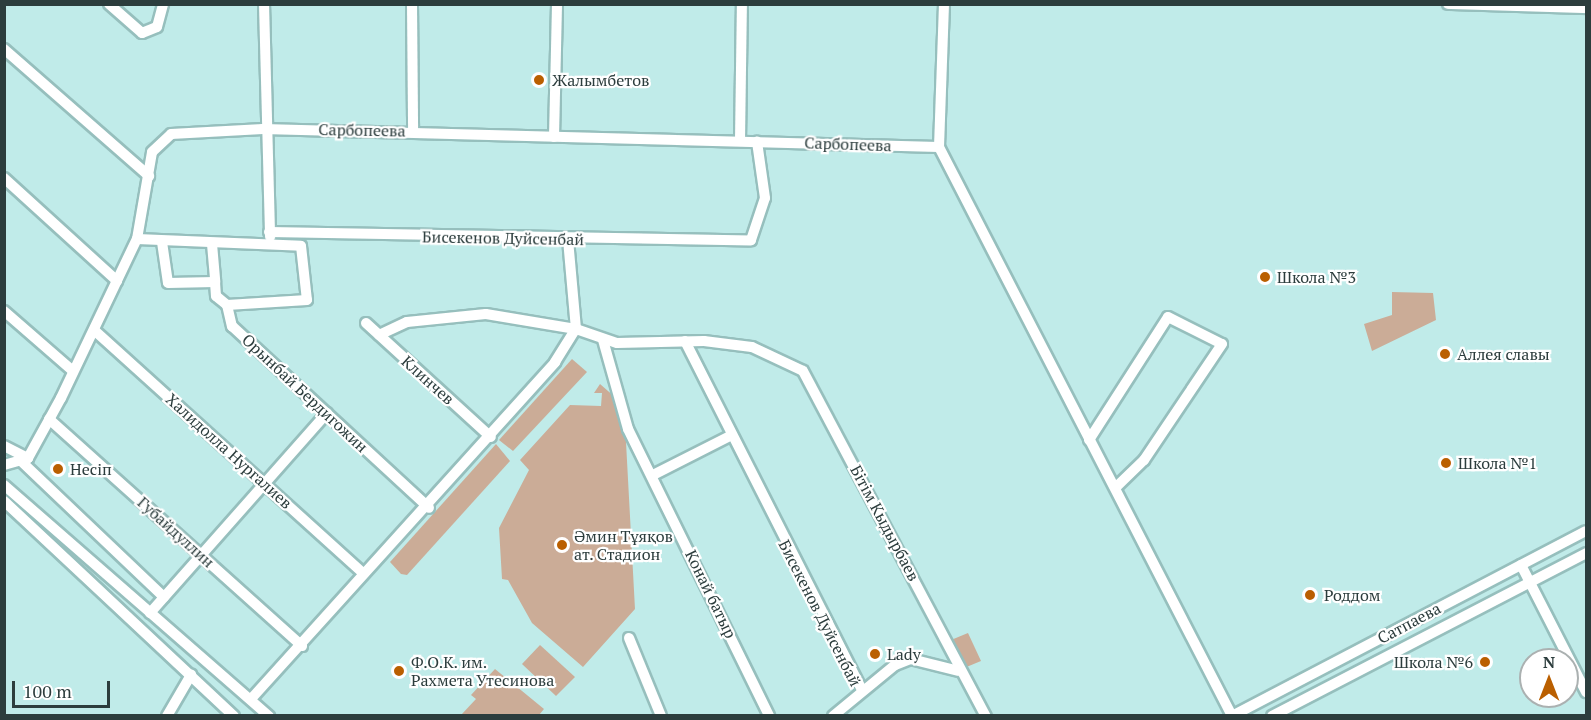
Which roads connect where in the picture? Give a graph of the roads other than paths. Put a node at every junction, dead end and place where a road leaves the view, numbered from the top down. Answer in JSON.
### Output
{"nodes":[{"id":1,"x":109,"y":4,"type":"edge"},
{"id":2,"x":163,"y":4,"type":"edge"},
{"id":3,"x":264,"y":4,"type":"edge"},
{"id":4,"x":411,"y":4,"type":"edge"},
{"id":5,"x":557,"y":4,"type":"edge"},
{"id":6,"x":742,"y":4,"type":"edge"},
{"id":7,"x":944,"y":4,"type":"edge"},
{"id":8,"x":1448,"y":4,"type":"edge"},
{"id":9,"x":1587,"y":8,"type":"edge"},
{"id":10,"x":4,"y":49,"type":"edge"},
{"id":11,"x":263,"y":129,"type":"junction"},
{"id":12,"x":412,"y":131,"type":"junction"},
{"id":13,"x":554,"y":137,"type":"junction"},
{"id":14,"x":740,"y":141,"type":"junction"},
{"id":15,"x":757,"y":142,"type":"junction"},
{"id":16,"x":939,"y":147,"type":"junction"},
{"id":17,"x":149,"y":176,"type":"junction"},
{"id":18,"x":4,"y":178,"type":"edge"},
{"id":19,"x":269,"y":232,"type":"junction"},
{"id":20,"x":137,"y":239,"type":"junction"},
{"id":21,"x":568,"y":240,"type":"junction"},
{"id":22,"x":162,"y":242,"type":"junction"},
{"id":23,"x":212,"y":244,"type":"junction"},
{"id":24,"x":271,"y":244,"type":"junction"},
{"id":25,"x":117,"y":281,"type":"junction"},
{"id":26,"x":215,"y":282,"type":"junction"},
{"id":27,"x":227,"y":304,"type":"junction"},
{"id":28,"x":4,"y":311,"type":"edge"},
{"id":29,"x":366,"y":323,"type":"dead end"},
{"id":30,"x":576,"y":329,"type":"junction"},
{"id":31,"x":94,"y":330,"type":"junction"},
{"id":32,"x":379,"y":335,"type":"junction"},
{"id":33,"x":603,"y":340,"type":"junction"},
{"id":34,"x":685,"y":341,"type":"junction"},
{"id":35,"x":73,"y":371,"type":"junction"},
{"id":36,"x":327,"y":412,"type":"junction"},
{"id":37,"x":50,"y":419,"type":"junction"},
{"id":38,"x":730,"y":435,"type":"junction"},
{"id":39,"x":491,"y":437,"type":"junction"},
{"id":40,"x":1089,"y":440,"type":"junction"},
{"id":41,"x":4,"y":446,"type":"edge"},
{"id":42,"x":25,"y":460,"type":"junction"},
{"id":43,"x":6,"y":467,"type":"edge"},
{"id":44,"x":652,"y":475,"type":"junction"},
{"id":45,"x":265,"y":483,"type":"junction"},
{"id":46,"x":4,"y":485,"type":"edge"},
{"id":47,"x":1115,"y":488,"type":"junction"},
{"id":48,"x":4,"y":501,"type":"edge"},
{"id":49,"x":429,"y":508,"type":"junction"},
{"id":50,"x":1587,"y":531,"type":"edge"},
{"id":51,"x":1587,"y":553,"type":"edge"},
{"id":52,"x":202,"y":555,"type":"junction"},
{"id":53,"x":1521,"y":565,"type":"junction"},
{"id":54,"x":363,"y":573,"type":"junction"},
{"id":55,"x":1530,"y":582,"type":"junction"},
{"id":56,"x":164,"y":597,"type":"junction"},
{"id":57,"x":150,"y":612,"type":"junction"},
{"id":58,"x":629,"y":638,"type":"dead end"},
{"id":59,"x":187,"y":642,"type":"junction"},
{"id":60,"x":302,"y":646,"type":"junction"},
{"id":61,"x":171,"y":656,"type":"junction"},
{"id":62,"x":959,"y":671,"type":"junction"},
{"id":63,"x":191,"y":675,"type":"junction"},
{"id":64,"x":862,"y":690,"type":"junction"},
{"id":65,"x":1587,"y":692,"type":"edge"},
{"id":66,"x":251,"y":699,"type":"junction"},
{"id":67,"x":167,"y":716,"type":"edge"},
{"id":68,"x":234,"y":716,"type":"edge"},
{"id":69,"x":269,"y":716,"type":"edge"},
{"id":70,"x":661,"y":716,"type":"edge"},
{"id":71,"x":769,"y":716,"type":"edge"},
{"id":72,"x":833,"y":716,"type":"edge"},
{"id":73,"x":986,"y":716,"type":"edge"},
{"id":74,"x":1232,"y":716,"type":"edge"},
{"id":75,"x":1272,"y":716,"type":"edge"}],
"edges":[{"from":1,"to":2,"type":"street"},
{"from":3,"to":11,"type":"street"},
{"from":4,"to":12,"type":"street"},
{"from":5,"to":13,"type":"street"},
{"from":6,"to":14,"type":"street"},
{"from":7,"to":16,"type":"street"},
{"from":8,"to":9,"type":"street"},
{"from":10,"to":17,"type":"street"},
{"from":11,"to":12,"type":"street","name":"Сарбопеева"},
{"from":11,"to":17,"type":"street","name":"Сарбопеева"},
{"from":11,"to":19,"type":"street"},
{"from":12,"to":13,"type":"street","name":"Сарбопеева"},
{"from":13,"to":14,"type":"street","name":"Сарбопеева"},
{"from":14,"to":15,"type":"street","name":"Сарбопеева"},
{"from":15,"to":16,"type":"street","name":"Сарбопеева"},
{"from":15,"to":21,"type":"street","name":"Бисекенов Дуйсенбай"},
{"from":16,"to":40,"type":"street"},
{"from":17,"to":20,"type":"street","name":"Сарбопеева"},
{"from":18,"to":25,"type":"street"},
{"from":19,"to":21,"type":"street","name":"Бисекенов Дуйсенбай"},
{"from":19,"to":24,"type":"street"},
{"from":20,"to":22,"type":"street"},
{"from":20,"to":25,"type":"street","name":"Сарбопеева"},
{"from":21,"to":30,"type":"street"},
{"from":22,"to":23,"type":"street"},
{"from":22,"to":26,"type":"street"},
{"from":23,"to":24,"type":"street"},
{"from":23,"to":26,"type":"street"},
{"from":24,"to":27,"type":"street"},
{"from":25,"to":31,"type":"street","name":"Сарбопеева"},
{"from":26,"to":27,"type":"street","name":"Орынбай Бердигожин"},
{"from":27,"to":36,"type":"street","name":"Орынбай Бердигожин"},
{"from":28,"to":35,"type":"street"},
{"from":29,"to":32,"type":"street","name":"Клинчев"},
{"from":30,"to":32,"type":"street"},
{"from":30,"to":33,"type":"street"},
{"from":30,"to":39,"type":"street"},
{"from":31,"to":35,"type":"street","name":"Сарбопеева"},
{"from":31,"to":45,"type":"street","name":"Халидолла Нургалиев"},
{"from":32,"to":39,"type":"street","name":"Клинчев"},
{"from":33,"to":34,"type":"street","name":"Бiтiм Кыдырбаев"},
{"from":33,"to":44,"type":"street","name":"Конай батыр"},
{"from":34,"to":38,"type":"street","name":"Бисекенов Дуйсенбай"},
{"from":34,"to":62,"type":"street","name":"Бiтiм Кыдырбаев"},
{"from":35,"to":37,"type":"street","name":"Сарбопеева"},
{"from":36,"to":45,"type":"street"},
{"from":36,"to":49,"type":"street","name":"Орынбай Бердигожин"},
{"from":37,"to":42,"type":"street","name":"Сарбопеева"},
{"from":37,"to":52,"type":"street","name":"Губайдуллин"},
{"from":38,"to":44,"type":"street"},
{"from":38,"to":64,"type":"street","name":"Бисекенов Дуйсенбай"},
{"from":39,"to":49,"type":"street"},
{"from":40,"to":47,"type":"street"},
{"from":40,"to":47,"type":"street"},
{"from":41,"to":42,"type":"street"},
{"from":42,"to":43,"type":"street"},
{"from":42,"to":56,"type":"street"},
{"from":44,"to":71,"type":"street","name":"Конай батыр"},
{"from":45,"to":52,"type":"street"},
{"from":45,"to":54,"type":"street","name":"Халидолла Нургалиев"},
{"from":46,"to":57,"type":"street"},
{"from":47,"to":74,"type":"street"},
{"from":48,"to":61,"type":"street"},
{"from":49,"to":54,"type":"street"},
{"from":50,"to":53,"type":"street","name":"Сатпаева"},
{"from":51,"to":55,"type":"street","name":"Сатпаева"},
{"from":52,"to":56,"type":"street"},
{"from":52,"to":60,"type":"street","name":"Губайдуллин"},
{"from":53,"to":55,"type":"street"},
{"from":53,"to":74,"type":"street","name":"Сатпаева"},
{"from":54,"to":60,"type":"street"},
{"from":55,"to":65,"type":"street"},
{"from":55,"to":75,"type":"street","name":"Сатпаева"},
{"from":56,"to":57,"type":"street"},
{"from":57,"to":59,"type":"street"},
{"from":58,"to":70,"type":"street"},
{"from":59,"to":61,"type":"street"},
{"from":59,"to":66,"type":"street"},
{"from":60,"to":66,"type":"street"},
{"from":61,"to":63,"type":"street"},
{"from":62,"to":64,"type":"street"},
{"from":62,"to":73,"type":"street","name":"Бiтiм Кыдырбаев"},
{"from":63,"to":67,"type":"street"},
{"from":63,"to":68,"type":"street"},
{"from":64,"to":72,"type":"street","name":"Бисекенов Дуйсенбай"},
{"from":66,"to":69,"type":"street"}]}
